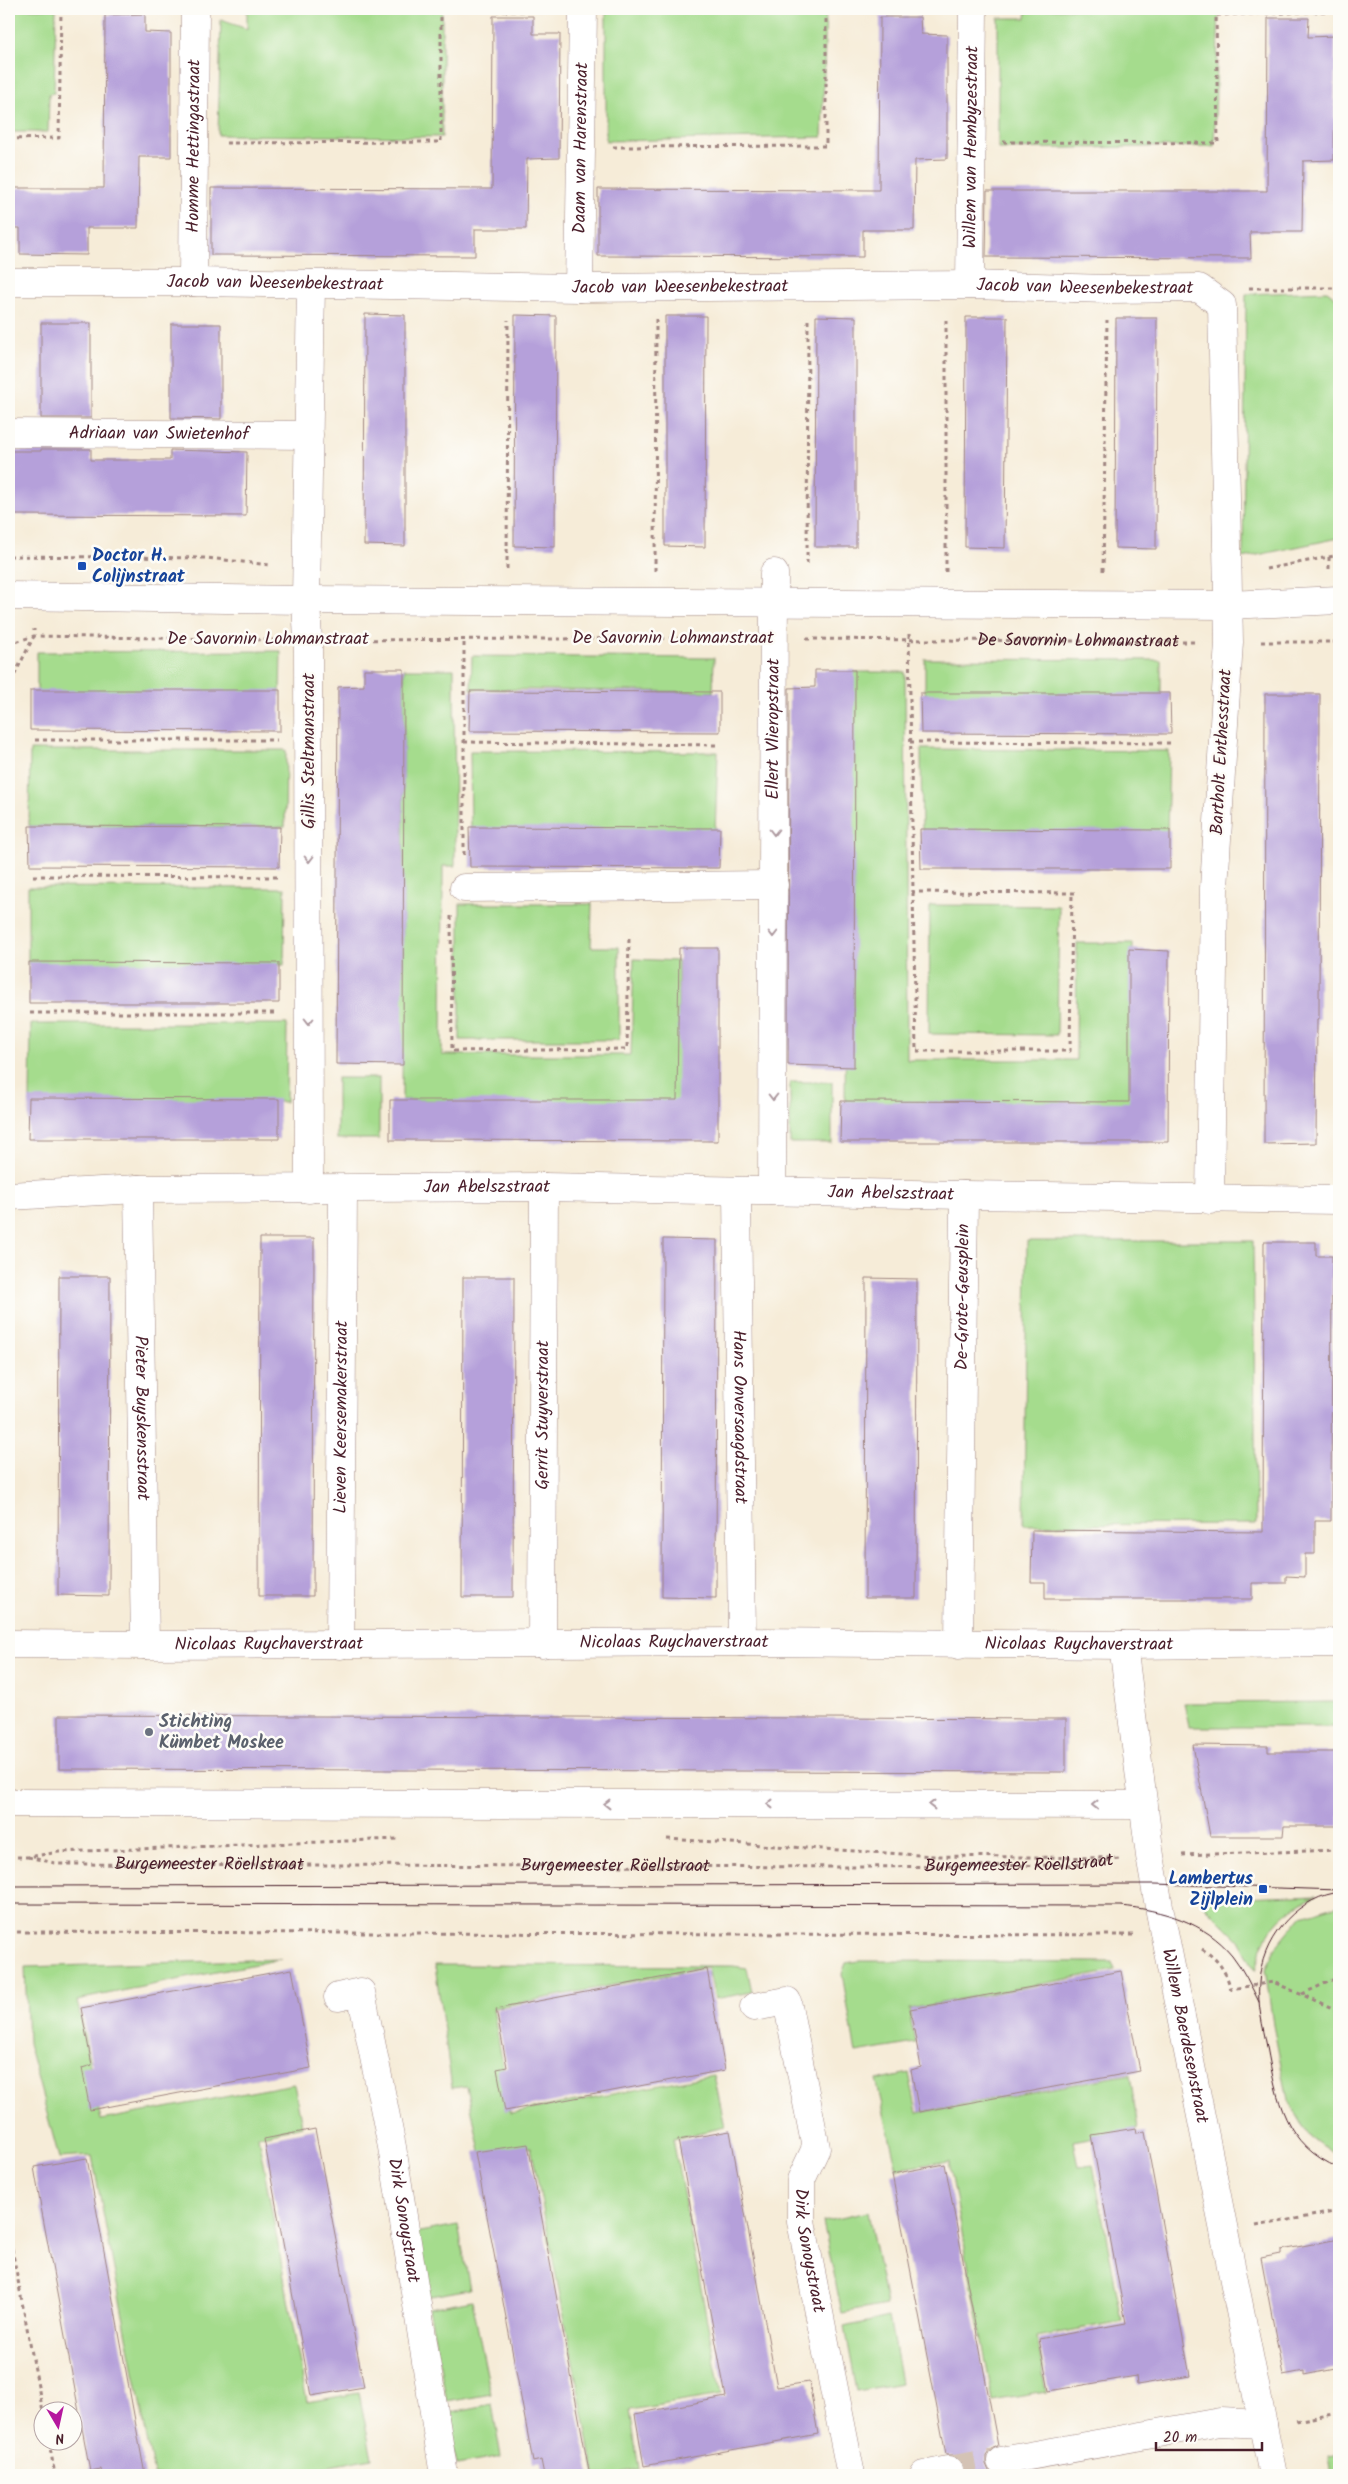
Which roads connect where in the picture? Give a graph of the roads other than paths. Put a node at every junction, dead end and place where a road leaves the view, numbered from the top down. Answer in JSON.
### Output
{"nodes":[{"id":1,"x":195,"y":9,"type":"edge"},
{"id":2,"x":582,"y":9,"type":"edge"},
{"id":3,"x":973,"y":9,"type":"edge"},
{"id":4,"x":9,"y":282,"type":"edge"},
{"id":5,"x":193,"y":282,"type":"junction"},
{"id":6,"x":311,"y":284,"type":"junction"},
{"id":7,"x":958,"y":285,"type":"junction"},
{"id":8,"x":580,"y":288,"type":"junction"},
{"id":9,"x":1222,"y":305,"type":"joint"},
{"id":10,"x":9,"y":433,"type":"edge"},
{"id":11,"x":309,"y":435,"type":"junction"},
{"id":12,"x":774,"y":573,"type":"dead end"},
{"id":13,"x":9,"y":596,"type":"edge"},
{"id":14,"x":306,"y":600,"type":"junction"},
{"id":15,"x":1339,"y":600,"type":"edge"},
{"id":16,"x":774,"y":602,"type":"junction"},
{"id":17,"x":1228,"y":604,"type":"junction"},
{"id":18,"x":774,"y":885,"type":"junction"},
{"id":19,"x":464,"y":888,"type":"road end"},
{"id":20,"x":544,"y":1187,"type":"junction"},
{"id":21,"x":138,"y":1189,"type":"junction"},
{"id":22,"x":310,"y":1189,"type":"junction"},
{"id":23,"x":343,"y":1190,"type":"junction"},
{"id":24,"x":737,"y":1191,"type":"junction"},
{"id":25,"x":772,"y":1191,"type":"junction"},
{"id":26,"x":964,"y":1195,"type":"junction"},
{"id":27,"x":9,"y":1196,"type":"edge"},
{"id":28,"x":1210,"y":1200,"type":"junction"},
{"id":29,"x":1339,"y":1200,"type":"edge"},
{"id":30,"x":742,"y":1642,"type":"junction"},
{"id":31,"x":1339,"y":1643,"type":"edge"},
{"id":32,"x":9,"y":1644,"type":"edge"},
{"id":33,"x":542,"y":1644,"type":"junction"},
{"id":34,"x":145,"y":1645,"type":"junction"},
{"id":35,"x":340,"y":1645,"type":"junction"},
{"id":36,"x":959,"y":1645,"type":"junction"},
{"id":37,"x":1123,"y":1645,"type":"junction"},
{"id":38,"x":9,"y":1803,"type":"edge"},
{"id":39,"x":1144,"y":1805,"type":"junction"},
{"id":40,"x":338,"y":1997,"type":"dead end"},
{"id":41,"x":754,"y":2007,"type":"dead end"},
{"id":42,"x":1263,"y":2424,"type":"junction"},
{"id":43,"x":1001,"y":2461,"type":"tunnel mouth"},
{"id":44,"x":444,"y":2475,"type":"edge"},
{"id":45,"x":851,"y":2475,"type":"edge"},
{"id":46,"x":1273,"y":2475,"type":"edge"}],
"edges":[{"from":1,"to":5,"type":"street","name":"Homme Hettingastraat"},
{"from":2,"to":8,"type":"street","name":"Daam van Harenstraat"},
{"from":3,"to":7,"type":"street","name":"Willem van Hembyzestraat"},
{"from":4,"to":5,"type":"street","name":"Jacob van Weesenbekestraat"},
{"from":5,"to":6,"type":"street","name":"Jacob van Weesenbekestraat"},
{"from":6,"to":8,"type":"street","name":"Jacob van Weesenbekestraat"},
{"from":6,"to":11,"type":"street","name":"Gillis Steltmanstraat"},
{"from":7,"to":8,"type":"street","name":"Jacob van Weesenbekestraat"},
{"from":7,"to":9,"type":"street","name":"Jacob van Weesenbekestraat"},
{"from":9,"to":17,"type":"street","name":"Bartholt Enthesstraat"},
{"from":10,"to":11,"type":"street","name":"Adriaan van Swietenhof"},
{"from":11,"to":14,"type":"street","name":"Gillis Steltmanstraat"},
{"from":12,"to":16,"type":"street","name":"Ellert Vlieropstraat"},
{"from":13,"to":14,"type":"street","name":"De Savornin Lohmanstraat"},
{"from":14,"to":16,"type":"street","name":"De Savornin Lohmanstraat"},
{"from":14,"to":22,"type":"street","name":"Gillis Steltmanstraat","one_way":true},
{"from":15,"to":17,"type":"street","name":"De Savornin Lohmanstraat"},
{"from":16,"to":17,"type":"street","name":"De Savornin Lohmanstraat"},
{"from":16,"to":18,"type":"street","name":"Ellert Vlieropstraat","one_way":true},
{"from":17,"to":28,"type":"street","name":"Bartholt Enthesstraat"},
{"from":18,"to":19,"type":"street"},
{"from":18,"to":25,"type":"street","name":"Ellert Vlieropstraat","one_way":true},
{"from":20,"to":23,"type":"street","name":"Jan Abelszstraat"},
{"from":20,"to":24,"type":"street","name":"Jan Abelszstraat"},
{"from":20,"to":33,"type":"street","name":"Gerrit Stuyverstraat"},
{"from":21,"to":22,"type":"street","name":"Jan Abelszstraat"},
{"from":21,"to":27,"type":"street","name":"Jan Abelszstraat"},
{"from":21,"to":34,"type":"street","name":"Pieter Buyskensstraat"},
{"from":22,"to":23,"type":"street","name":"Jan Abelszstraat"},
{"from":23,"to":35,"type":"street","name":"Lieven Keersemakerstraat"},
{"from":24,"to":25,"type":"street","name":"Jan Abelszstraat"},
{"from":24,"to":30,"type":"street","name":"Hans Onversaagdstraat"},
{"from":25,"to":26,"type":"street","name":"Jan Abelszstraat"},
{"from":26,"to":28,"type":"street"},
{"from":26,"to":36,"type":"street","name":"De-Grote-Geusplein"},
{"from":28,"to":29,"type":"street"},
{"from":30,"to":33,"type":"street","name":"Nicolaas Ruychaverstraat"},
{"from":30,"to":36,"type":"street","name":"Nicolaas Ruychaverstraat"},
{"from":31,"to":37,"type":"street","name":"Nicolaas Ruychaverstraat"},
{"from":32,"to":34,"type":"street","name":"Nicolaas Ruychaverstraat"},
{"from":33,"to":35,"type":"street","name":"Nicolaas Ruychaverstraat"},
{"from":34,"to":35,"type":"street","name":"Nicolaas Ruychaverstraat"},
{"from":36,"to":37,"type":"street","name":"Nicolaas Ruychaverstraat"},
{"from":37,"to":39,"type":"street","name":"Willem Baerdesenstraat"},
{"from":39,"to":38,"type":"street","one_way":true},
{"from":39,"to":42,"type":"street","name":"Willem Baerdesenstraat"},
{"from":40,"to":44,"type":"street","name":"Dirk Sonoystraat"},
{"from":41,"to":45,"type":"street","name":"Dirk Sonoystraat"},
{"from":42,"to":43,"type":"street"},
{"from":42,"to":46,"type":"street","name":"Willem Baerdesenstraat"}]}
